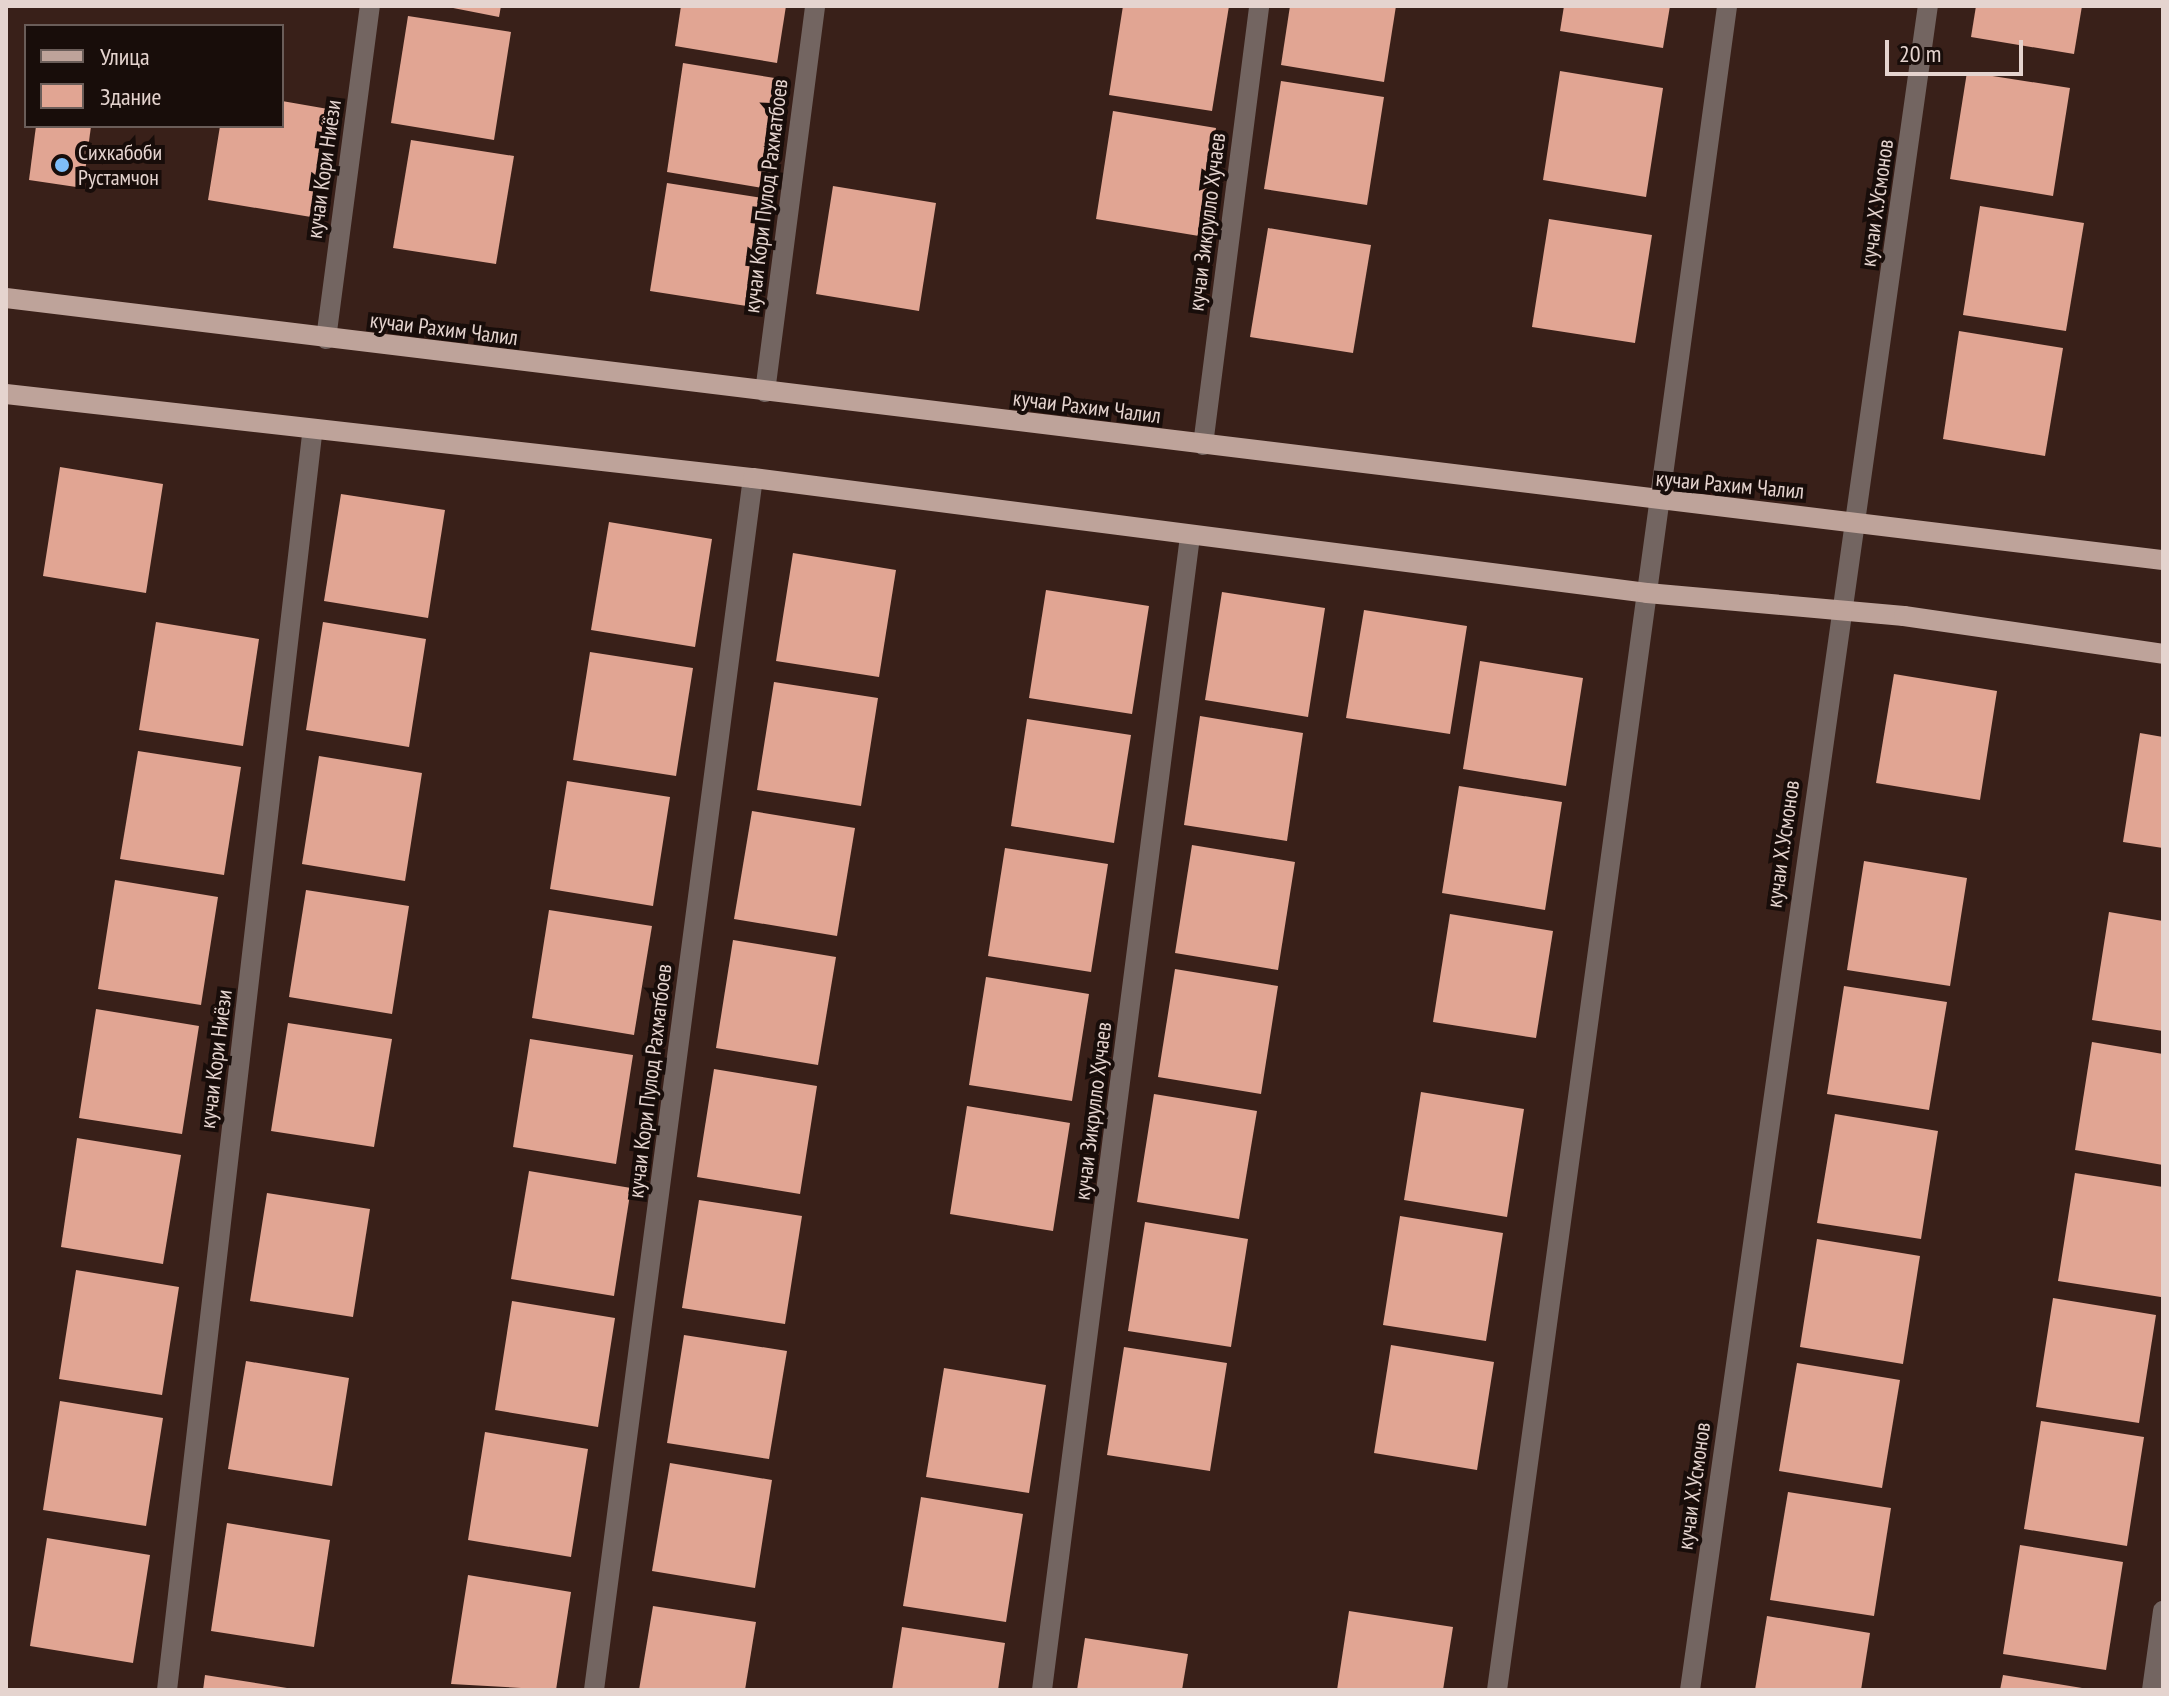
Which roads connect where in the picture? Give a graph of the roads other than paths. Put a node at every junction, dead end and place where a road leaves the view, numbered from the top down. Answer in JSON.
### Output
{"nodes":[{"id":1,"x":370,"y":6,"type":"edge"},
{"id":2,"x":815,"y":6,"type":"edge"},
{"id":3,"x":1259,"y":6,"type":"edge"},
{"id":4,"x":1727,"y":6,"type":"edge"},
{"id":5,"x":1928,"y":6,"type":"edge"},
{"id":6,"x":6,"y":298,"type":"edge"},
{"id":7,"x":326,"y":339,"type":"junction"},
{"id":8,"x":765,"y":392,"type":"junction"},
{"id":9,"x":6,"y":394,"type":"edge"},
{"id":10,"x":312,"y":434,"type":"junction"},
{"id":11,"x":1203,"y":445,"type":"junction"},
{"id":12,"x":753,"y":478,"type":"junction"},
{"id":13,"x":1662,"y":504,"type":"junction"},
{"id":14,"x":1857,"y":521,"type":"junction"},
{"id":15,"x":1190,"y":537,"type":"junction"},
{"id":16,"x":2163,"y":560,"type":"edge"},
{"id":17,"x":1647,"y":593,"type":"junction"},
{"id":18,"x":1841,"y":609,"type":"junction"},
{"id":19,"x":2163,"y":654,"type":"edge"},
{"id":20,"x":2163,"y":1611,"type":"edge"},
{"id":21,"x":167,"y":1690,"type":"edge"},
{"id":22,"x":594,"y":1690,"type":"edge"},
{"id":23,"x":1042,"y":1690,"type":"edge"},
{"id":24,"x":1497,"y":1690,"type":"edge"},
{"id":25,"x":1690,"y":1690,"type":"edge"},
{"id":26,"x":2152,"y":1690,"type":"edge"}],
"edges":[{"from":1,"to":7,"type":"street","name":"кучаи Кори Ниёзи"},
{"from":2,"to":8,"type":"street","name":"кучаи Кори Пулод Рахматбоев"},
{"from":3,"to":11,"type":"street","name":"кучаи Зикрулло Хучаев"},
{"from":4,"to":13,"type":"street"},
{"from":5,"to":14,"type":"street","name":"кучаи Х.Усмонов"},
{"from":6,"to":7,"type":"main road","name":"кучаи Рахим Чалил"},
{"from":7,"to":8,"type":"main road","name":"кучаи Рахим Чалил"},
{"from":8,"to":11,"type":"main road","name":"кучаи Рахим Чалил"},
{"from":9,"to":10,"type":"main road"},
{"from":10,"to":12,"type":"main road"},
{"from":10,"to":21,"type":"street","name":"кучаи Кори Ниёзи"},
{"from":11,"to":13,"type":"main road","name":"кучаи Рахим Чалил"},
{"from":12,"to":15,"type":"main road"},
{"from":12,"to":22,"type":"street","name":"кучаи Кори Пулод Рахматбоев"},
{"from":13,"to":14,"type":"main road","name":"кучаи Рахим Чалил"},
{"from":13,"to":17,"type":"street"},
{"from":14,"to":16,"type":"main road","name":"кучаи Рахим Чалил"},
{"from":14,"to":18,"type":"street","name":"кучаи Х.Усмонов"},
{"from":15,"to":17,"type":"main road"},
{"from":15,"to":23,"type":"street","name":"кучаи Зикрулло Хучаев"},
{"from":17,"to":18,"type":"main road"},
{"from":17,"to":24,"type":"street"},
{"from":18,"to":19,"type":"main road"},
{"from":18,"to":25,"type":"street","name":"кучаи Х.Усмонов"},
{"from":20,"to":26,"type":"street"}]}
